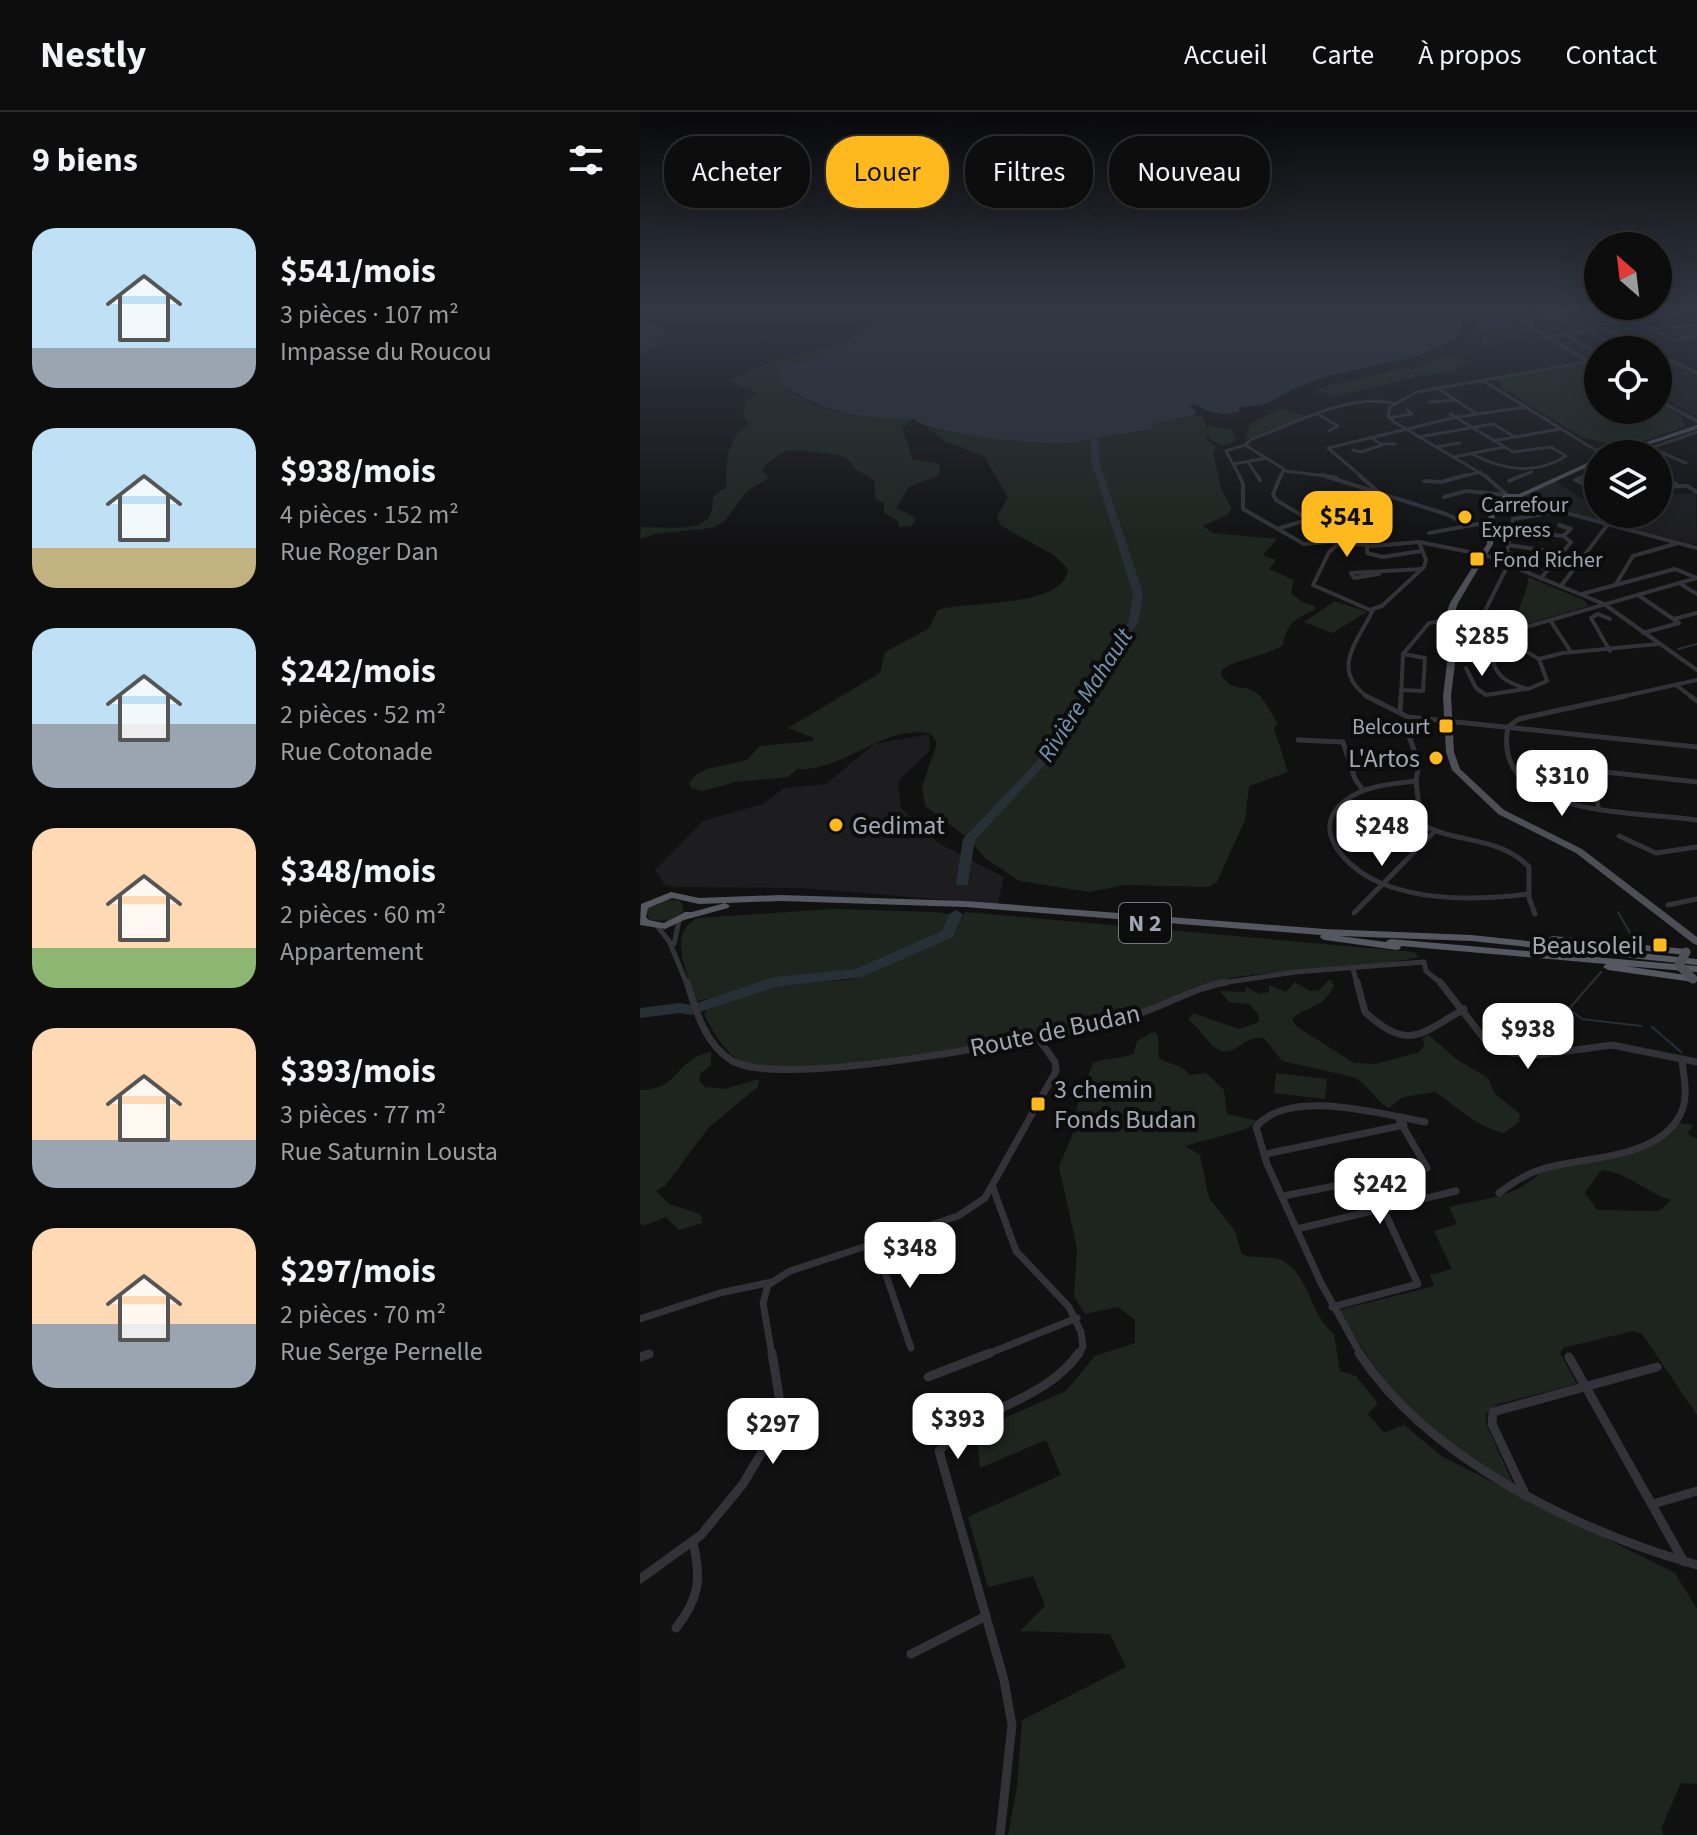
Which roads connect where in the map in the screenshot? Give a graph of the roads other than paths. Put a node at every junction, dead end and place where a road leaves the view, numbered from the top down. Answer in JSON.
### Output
{"nodes":[{"id":1,"x":1441,"y":387,"type":"edge"},
{"id":2,"x":1494,"y":387,"type":"edge"},
{"id":3,"x":1438,"y":388,"type":"junction"},
{"id":4,"x":1456,"y":400,"type":"junction"},
{"id":5,"x":1396,"y":402,"type":"junction"},
{"id":6,"x":1430,"y":402,"type":"dead end"},
{"id":7,"x":1526,"y":407,"type":"junction"},
{"id":8,"x":1407,"y":410,"type":"dead end"},
{"id":9,"x":1672,"y":411,"type":"edge"},
{"id":10,"x":1450,"y":414,"type":"dead end"},
{"id":11,"x":1477,"y":414,"type":"junction"},
{"id":12,"x":1319,"y":415,"type":"junction"},
{"id":13,"x":1389,"y":418,"type":"junction"},
{"id":14,"x":1455,"y":418,"type":"junction"},
{"id":15,"x":1470,"y":428,"type":"junction"},
{"id":16,"x":1405,"y":429,"type":"junction"},
{"id":17,"x":1562,"y":429,"type":"junction"},
{"id":18,"x":1696,"y":429,"type":"edge"},
{"id":19,"x":1329,"y":431,"type":"dead end"},
{"id":20,"x":1370,"y":437,"type":"junction"},
{"id":21,"x":1418,"y":437,"type":"junction"},
{"id":22,"x":1515,"y":437,"type":"junction"},
{"id":23,"x":1658,"y":440,"type":"edge"},
{"id":24,"x":1493,"y":441,"type":"junction"},
{"id":25,"x":1460,"y":443,"type":"dead end"},
{"id":26,"x":1584,"y":443,"type":"edge"},
{"id":27,"x":1382,"y":444,"type":"junction"},
{"id":28,"x":1395,"y":444,"type":"dead end"},
{"id":29,"x":1245,"y":445,"type":"junction"},
{"id":30,"x":1436,"y":447,"type":"junction"},
{"id":31,"x":1504,"y":447,"type":"junction"},
{"id":32,"x":1353,"y":450,"type":"dead end"},
{"id":33,"x":1472,"y":454,"type":"junction"},
{"id":34,"x":1454,"y":457,"type":"junction"},
{"id":35,"x":1266,"y":458,"type":"junction"},
{"id":36,"x":1248,"y":462,"type":"junction"},
{"id":37,"x":1686,"y":463,"type":"dead end"},
{"id":38,"x":1234,"y":464,"type":"junction"},
{"id":39,"x":1584,"y":466,"type":"edge"},
{"id":40,"x":1284,"y":471,"type":"junction"},
{"id":41,"x":1536,"y":471,"type":"junction"},
{"id":42,"x":1481,"y":472,"type":"junction"},
{"id":43,"x":1584,"y":476,"type":"edge"},
{"id":44,"x":1260,"y":480,"type":"dead end"},
{"id":45,"x":1424,"y":481,"type":"dead end"},
{"id":46,"x":1509,"y":481,"type":"dead end"},
{"id":47,"x":1672,"y":482,"type":"edge"},
{"id":48,"x":1697,"y":483,"type":"edge"},
{"id":49,"x":1677,"y":485,"type":"junction"},
{"id":50,"x":1584,"y":486,"type":"edge"},
{"id":51,"x":1672,"y":486,"type":"edge"},
{"id":52,"x":1687,"y":486,"type":"junction"},
{"id":53,"x":1377,"y":491,"type":"junction"},
{"id":54,"x":1697,"y":492,"type":"edge"},
{"id":55,"x":1444,"y":497,"type":"dead end"},
{"id":56,"x":1512,"y":497,"type":"junction"},
{"id":57,"x":1311,"y":508,"type":"dead end"},
{"id":58,"x":1556,"y":512,"type":"junction"},
{"id":59,"x":1324,"y":515,"type":"junction"},
{"id":60,"x":1584,"y":518,"type":"edge"},
{"id":61,"x":1308,"y":520,"type":"junction"},
{"id":62,"x":1489,"y":522,"type":"junction"},
{"id":63,"x":1468,"y":525,"type":"junction"},
{"id":64,"x":1559,"y":525,"type":"dead end"},
{"id":65,"x":1605,"y":528,"type":"edge"},
{"id":66,"x":1623,"y":528,"type":"edge"},
{"id":67,"x":1277,"y":529,"type":"junction"},
{"id":68,"x":1511,"y":530,"type":"junction"},
{"id":69,"x":1357,"y":533,"type":"dead end"},
{"id":70,"x":1429,"y":533,"type":"dead end"},
{"id":71,"x":1563,"y":536,"type":"junction"},
{"id":72,"x":1342,"y":541,"type":"junction"},
{"id":73,"x":1419,"y":542,"type":"junction"},
{"id":74,"x":1678,"y":543,"type":"junction"},
{"id":75,"x":1317,"y":545,"type":"junction"},
{"id":76,"x":1508,"y":545,"type":"junction"},
{"id":77,"x":1367,"y":546,"type":"junction"},
{"id":78,"x":1697,"y":548,"type":"edge"},
{"id":79,"x":1331,"y":550,"type":"junction"},
{"id":80,"x":1421,"y":551,"type":"junction"},
{"id":81,"x":1563,"y":553,"type":"junction"},
{"id":82,"x":1485,"y":555,"type":"junction"},
{"id":83,"x":1508,"y":565,"type":"junction"},
{"id":84,"x":1422,"y":569,"type":"junction"},
{"id":85,"x":1547,"y":571,"type":"junction"},
{"id":86,"x":1379,"y":574,"type":"junction"},
{"id":87,"x":1697,"y":578,"type":"edge"},
{"id":88,"x":1541,"y":579,"type":"junction"},
{"id":89,"x":1679,"y":583,"type":"junction"},
{"id":90,"x":1616,"y":584,"type":"junction"},
{"id":91,"x":1561,"y":586,"type":"junction"},
{"id":92,"x":1697,"y":594,"type":"edge"},
{"id":93,"x":1581,"y":595,"type":"junction"},
{"id":94,"x":1638,"y":595,"type":"junction"},
{"id":95,"x":1604,"y":604,"type":"junction"},
{"id":96,"x":1373,"y":610,"type":"junction"},
{"id":97,"x":1697,"y":613,"type":"edge"},
{"id":98,"x":1610,"y":619,"type":"dead end"},
{"id":99,"x":1674,"y":619,"type":"junction"},
{"id":100,"x":1448,"y":620,"type":"junction"},
{"id":101,"x":1550,"y":620,"type":"junction"},
{"id":102,"x":1643,"y":633,"type":"junction"},
{"id":103,"x":1497,"y":635,"type":"junction"},
{"id":104,"x":1470,"y":643,"type":"dead end"},
{"id":105,"x":1658,"y":644,"type":"junction"},
{"id":106,"x":1453,"y":647,"type":"junction"},
{"id":107,"x":1610,"y":651,"type":"junction"},
{"id":108,"x":1571,"y":652,"type":"junction"},
{"id":109,"x":1403,"y":654,"type":"junction"},
{"id":110,"x":1539,"y":659,"type":"junction"},
{"id":111,"x":1466,"y":668,"type":"dead end"},
{"id":112,"x":1697,"y":670,"type":"edge"},
{"id":113,"x":1697,"y":680,"type":"edge"},
{"id":114,"x":1676,"y":685,"type":"junction"},
{"id":115,"x":1532,"y":688,"type":"junction"},
{"id":116,"x":1401,"y":690,"type":"junction"},
{"id":117,"x":1697,"y":701,"type":"edge"},
{"id":118,"x":1400,"y":712,"type":"junction"},
{"id":119,"x":1408,"y":717,"type":"junction"},
{"id":120,"x":1449,"y":721,"type":"junction"},
{"id":121,"x":1508,"y":727,"type":"junction"},
{"id":122,"x":1298,"y":740,"type":"dead end"},
{"id":123,"x":1697,"y":747,"type":"edge"},
{"id":124,"x":1576,"y":768,"type":"dead end"},
{"id":125,"x":1596,"y":771,"type":"junction"},
{"id":126,"x":1416,"y":781,"type":"junction"},
{"id":127,"x":1697,"y":782,"type":"edge"},
{"id":128,"x":1363,"y":790,"type":"junction"},
{"id":129,"x":1598,"y":809,"type":"junction"},
{"id":130,"x":1697,"y":820,"type":"edge"},
{"id":131,"x":1434,"y":832,"type":"junction"},
{"id":132,"x":1619,"y":836,"type":"dead end"},
{"id":133,"x":1697,"y":847,"type":"edge"},
{"id":134,"x":1384,"y":885,"type":"junction"},
{"id":135,"x":1528,"y":894,"type":"junction"},
{"id":136,"x":1697,"y":899,"type":"edge"},
{"id":137,"x":690,"y":901,"type":"junction"},
{"id":138,"x":1668,"y":905,"type":"dead end"},
{"id":139,"x":642,"y":907,"type":"edge"},
{"id":140,"x":1354,"y":913,"type":"dead end"},
{"id":141,"x":1535,"y":914,"type":"dead end"},
{"id":142,"x":682,"y":919,"type":"junction"},
{"id":143,"x":642,"y":922,"type":"edge"},
{"id":144,"x":657,"y":926,"type":"junction"},
{"id":145,"x":1686,"y":934,"type":"junction"},
{"id":146,"x":1325,"y":935,"type":"junction"},
{"id":147,"x":1697,"y":942,"type":"edge"},
{"id":148,"x":674,"y":948,"type":"junction"},
{"id":149,"x":1690,"y":952,"type":"edge"},
{"id":150,"x":1425,"y":956,"type":"junction"},
{"id":151,"x":1697,"y":962,"type":"edge"},
{"id":152,"x":1353,"y":969,"type":"junction"},
{"id":153,"x":1696,"y":976,"type":"edge"},
{"id":154,"x":1464,"y":1009,"type":"junction"},
{"id":155,"x":1038,"y":1038,"type":"junction"},
{"id":156,"x":1682,"y":1059,"type":"junction"},
{"id":157,"x":1697,"y":1062,"type":"edge"},
{"id":158,"x":1401,"y":1122,"type":"junction"},
{"id":159,"x":1425,"y":1122,"type":"dead end"},
{"id":160,"x":1266,"y":1154,"type":"junction"},
{"id":161,"x":993,"y":1188,"type":"junction"},
{"id":162,"x":1374,"y":1189,"type":"dead end"},
{"id":163,"x":1456,"y":1191,"type":"dead end"},
{"id":164,"x":1499,"y":1193,"type":"dead end"},
{"id":165,"x":1283,"y":1196,"type":"junction"},
{"id":166,"x":1383,"y":1209,"type":"junction"},
{"id":167,"x":1297,"y":1229,"type":"junction"},
{"id":168,"x":875,"y":1243,"type":"junction"},
{"id":169,"x":772,"y":1282,"type":"junction"},
{"id":170,"x":1332,"y":1307,"type":"junction"},
{"id":171,"x":1077,"y":1318,"type":"junction"},
{"id":172,"x":640,"y":1319,"type":"edge"},
{"id":173,"x":911,"y":1348,"type":"dead end"},
{"id":174,"x":1569,"y":1357,"type":"dead end"},
{"id":175,"x":1657,"y":1367,"type":"dead end"},
{"id":176,"x":928,"y":1377,"type":"dead end"},
{"id":177,"x":1585,"y":1385,"type":"junction"},
{"id":178,"x":1697,"y":1491,"type":"edge"},
{"id":179,"x":1526,"y":1496,"type":"junction"},
{"id":180,"x":1653,"y":1504,"type":"junction"},
{"id":181,"x":693,"y":1543,"type":"junction"},
{"id":182,"x":1684,"y":1562,"type":"junction"},
{"id":183,"x":1697,"y":1565,"type":"edge"},
{"id":184,"x":640,"y":1579,"type":"edge"},
{"id":185,"x":986,"y":1616,"type":"junction"},
{"id":186,"x":676,"y":1628,"type":"dead end"},
{"id":187,"x":911,"y":1654,"type":"dead end"},
{"id":188,"x":1000,"y":1835,"type":"edge"}],
"edges":[{"from":1,"to":3,"type":"street"},
{"from":2,"to":7,"type":"street"},
{"from":3,"to":4,"type":"street"},
{"from":3,"to":5,"type":"street"},
{"from":4,"to":6,"type":"street"},
{"from":4,"to":11,"type":"street"},
{"from":5,"to":12,"type":"street"},
{"from":5,"to":13,"type":"street"},
{"from":7,"to":11,"type":"street"},
{"from":7,"to":17,"type":"street"},
{"from":8,"to":13,"type":"street"},
{"from":9,"to":18,"type":"street"},
{"from":10,"to":14,"type":"street"},
{"from":11,"to":14,"type":"street"},
{"from":12,"to":19,"type":"street"},
{"from":12,"to":29,"type":"street"},
{"from":13,"to":16,"type":"street"},
{"from":14,"to":15,"type":"street"},
{"from":14,"to":16,"type":"street"},
{"from":15,"to":21,"type":"street"},
{"from":15,"to":22,"type":"street"},
{"from":15,"to":24,"type":"street"},
{"from":16,"to":20,"type":"street"},
{"from":16,"to":21,"type":"street"},
{"from":17,"to":22,"type":"street"},
{"from":17,"to":26,"type":"street"},
{"from":18,"to":23,"type":"main road"},
{"from":18,"to":37,"type":"street"},
{"from":20,"to":27,"type":"street"},
{"from":20,"to":53,"type":"street"},
{"from":21,"to":30,"type":"street"},
{"from":22,"to":24,"type":"street"},
{"from":24,"to":31,"type":"street"},
{"from":25,"to":30,"type":"street"},
{"from":27,"to":28,"type":"street"},
{"from":27,"to":32,"type":"street"},
{"from":29,"to":35,"type":"street"},
{"from":29,"to":38,"type":"street"},
{"from":30,"to":34,"type":"street"},
{"from":31,"to":33,"type":"street"},
{"from":31,"to":41,"type":"street"},
{"from":33,"to":34,"type":"street"},
{"from":33,"to":41,"type":"street"},
{"from":34,"to":42,"type":"street"},
{"from":35,"to":36,"type":"street"},
{"from":35,"to":40,"type":"street"},
{"from":36,"to":38,"type":"street"},
{"from":36,"to":44,"type":"street"},
{"from":38,"to":67,"type":"street"},
{"from":39,"to":56,"type":"main road"},
{"from":40,"to":53,"type":"street"},
{"from":40,"to":61,"type":"street"},
{"from":41,"to":46,"type":"street"},
{"from":42,"to":45,"type":"street"},
{"from":42,"to":56,"type":"street"},
{"from":43,"to":50,"type":"street"},
{"from":47,"to":49,"type":"street"},
{"from":48,"to":52,"type":"street"},
{"from":49,"to":51,"type":"street"},
{"from":49,"to":52,"type":"street"},
{"from":52,"to":54,"type":"street"},
{"from":53,"to":63,"type":"street"},
{"from":55,"to":56,"type":"street"},
{"from":56,"to":58,"type":"street"},
{"from":56,"to":62,"type":"main road"},
{"from":57,"to":59,"type":"street"},
{"from":58,"to":60,"type":"street"},
{"from":58,"to":68,"type":"street"},
{"from":59,"to":61,"type":"street"},
{"from":59,"to":69,"type":"street"},
{"from":61,"to":67,"type":"street"},
{"from":61,"to":72,"type":"street"},
{"from":62,"to":63,"type":"street"},
{"from":62,"to":82,"type":"main road"},
{"from":63,"to":70,"type":"street"},
{"from":64,"to":71,"type":"street"},
{"from":65,"to":91,"type":"street"},
{"from":66,"to":74,"type":"street"},
{"from":67,"to":75,"type":"street"},
{"from":68,"to":71,"type":"street"},
{"from":68,"to":76,"type":"street"},
{"from":71,"to":81,"type":"street"},
{"from":72,"to":75,"type":"street"},
{"from":72,"to":77,"type":"street"},
{"from":72,"to":79,"type":"street"},
{"from":73,"to":77,"type":"street"},
{"from":73,"to":80,"type":"street"},
{"from":73,"to":82,"type":"street"},
{"from":74,"to":78,"type":"street"},
{"from":74,"to":90,"type":"street"},
{"from":75,"to":79,"type":"street"},
{"from":76,"to":81,"type":"street"},
{"from":76,"to":85,"type":"street"},
{"from":77,"to":80,"type":"street"},
{"from":79,"to":96,"type":"street"},
{"from":80,"to":84,"type":"street"},
{"from":81,"to":85,"type":"street"},
{"from":82,"to":83,"type":"street"},
{"from":82,"to":100,"type":"main road"},
{"from":83,"to":88,"type":"street"},
{"from":83,"to":103,"type":"street"},
{"from":84,"to":86,"type":"street"},
{"from":84,"to":96,"type":"street"},
{"from":85,"to":88,"type":"street"},
{"from":86,"to":86,"type":"street"},
{"from":87,"to":89,"type":"street"},
{"from":87,"to":90,"type":"street"},
{"from":88,"to":91,"type":"street"},
{"from":89,"to":92,"type":"street"},
{"from":89,"to":94,"type":"street"},
{"from":90,"to":93,"type":"street"},
{"from":91,"to":93,"type":"street"},
{"from":93,"to":95,"type":"street"},
{"from":94,"to":95,"type":"street"},
{"from":94,"to":99,"type":"street"},
{"from":95,"to":101,"type":"street"},
{"from":95,"to":102,"type":"street"},
{"from":96,"to":118,"type":"street"},
{"from":97,"to":99,"type":"street"},
{"from":98,"to":107,"type":"street"},
{"from":99,"to":102,"type":"street"},
{"from":100,"to":106,"type":"main road"},
{"from":100,"to":109,"type":"street"},
{"from":101,"to":103,"type":"street"},
{"from":101,"to":108,"type":"street"},
{"from":102,"to":105,"type":"street"},
{"from":103,"to":110,"type":"street"},
{"from":103,"to":115,"type":"street"},
{"from":104,"to":106,"type":"street"},
{"from":105,"to":107,"type":"street"},
{"from":105,"to":112,"type":"street"},
{"from":106,"to":120,"type":"main road"},
{"from":107,"to":108,"type":"street"},
{"from":108,"to":110,"type":"street"},
{"from":109,"to":116,"type":"street"},
{"from":109,"to":116,"type":"street"},
{"from":110,"to":115,"type":"street"},
{"from":111,"to":115,"type":"street"},
{"from":113,"to":114,"type":"street"},
{"from":114,"to":117,"type":"street"},
{"from":114,"to":121,"type":"street"},
{"from":116,"to":118,"type":"street"},
{"from":118,"to":119,"type":"street"},
{"from":119,"to":120,"type":"street"},
{"from":119,"to":126,"type":"street"},
{"from":120,"to":121,"type":"street"},
{"from":120,"to":145,"type":"main road"},
{"from":121,"to":123,"type":"street"},
{"from":121,"to":129,"type":"street"},
{"from":122,"to":128,"type":"street"},
{"from":124,"to":125,"type":"street"},
{"from":125,"to":127,"type":"street"},
{"from":125,"to":129,"type":"street"},
{"from":126,"to":128,"type":"street"},
{"from":126,"to":131,"type":"street"},
{"from":128,"to":134,"type":"street"},
{"from":129,"to":130,"type":"street"},
{"from":131,"to":134,"type":"street"},
{"from":131,"to":135,"type":"street"},
{"from":132,"to":133,"type":"street"},
{"from":134,"to":135,"type":"street"},
{"from":134,"to":140,"type":"street"},
{"from":135,"to":141,"type":"street"},
{"from":136,"to":138,"type":"street"},
{"from":137,"to":139,"type":"highway","number":"N 2"},
{"from":137,"to":142,"type":"highway"},
{"from":137,"to":146,"type":"highway","number":"N 2"},
{"from":139,"to":143,"type":"highway","number":"N 2"},
{"from":142,"to":144,"type":"highway","number":"N 2"},
{"from":142,"to":146,"type":"highway","number":"N 2"},
{"from":142,"to":148,"type":"street"},
{"from":143,"to":144,"type":"highway","number":"N 2"},
{"from":144,"to":148,"type":"street"},
{"from":145,"to":147,"type":"main road"},
{"from":145,"to":149,"type":"main road"},
{"from":146,"to":149,"type":"highway"},
{"from":146,"to":150,"type":"highway"},
{"from":146,"to":151,"type":"highway","number":"N 2"},
{"from":146,"to":153,"type":"highway","number":"N 2"},
{"from":148,"to":155,"type":"street","name":"Route de Budan"},
{"from":149,"to":153,"type":"main road","bridge":true},
{"from":150,"to":152,"type":"street","name":"Route de Budan"},
{"from":150,"to":153,"type":"highway"},
{"from":150,"to":154,"type":"street"},
{"from":152,"to":154,"type":"street"},
{"from":152,"to":155,"type":"street","name":"Route de Budan"},
{"from":154,"to":156,"type":"street"},
{"from":155,"to":161,"type":"street"},
{"from":156,"to":157,"type":"street"},
{"from":156,"to":164,"type":"street"},
{"from":158,"to":159,"type":"street"},
{"from":158,"to":160,"type":"street"},
{"from":158,"to":160,"type":"street"},
{"from":158,"to":165,"type":"street"},
{"from":160,"to":165,"type":"street"},
{"from":161,"to":168,"type":"street"},
{"from":161,"to":171,"type":"street"},
{"from":162,"to":166,"type":"street"},
{"from":163,"to":166,"type":"street"},
{"from":165,"to":167,"type":"street"},
{"from":166,"to":167,"type":"street"},
{"from":166,"to":170,"type":"street"},
{"from":167,"to":170,"type":"street"},
{"from":168,"to":169,"type":"street"},
{"from":168,"to":173,"type":"street"},
{"from":169,"to":172,"type":"street"},
{"from":169,"to":181,"type":"street"},
{"from":170,"to":179,"type":"street"},
{"from":171,"to":176,"type":"street"},
{"from":171,"to":185,"type":"street"},
{"from":174,"to":177,"type":"street"},
{"from":175,"to":177,"type":"street"},
{"from":177,"to":179,"type":"street"},
{"from":177,"to":180,"type":"street"},
{"from":178,"to":180,"type":"street"},
{"from":179,"to":182,"type":"street"},
{"from":180,"to":182,"type":"street"},
{"from":181,"to":184,"type":"street"},
{"from":181,"to":186,"type":"street"},
{"from":182,"to":183,"type":"street"},
{"from":185,"to":187,"type":"street"},
{"from":185,"to":188,"type":"street"}]}
